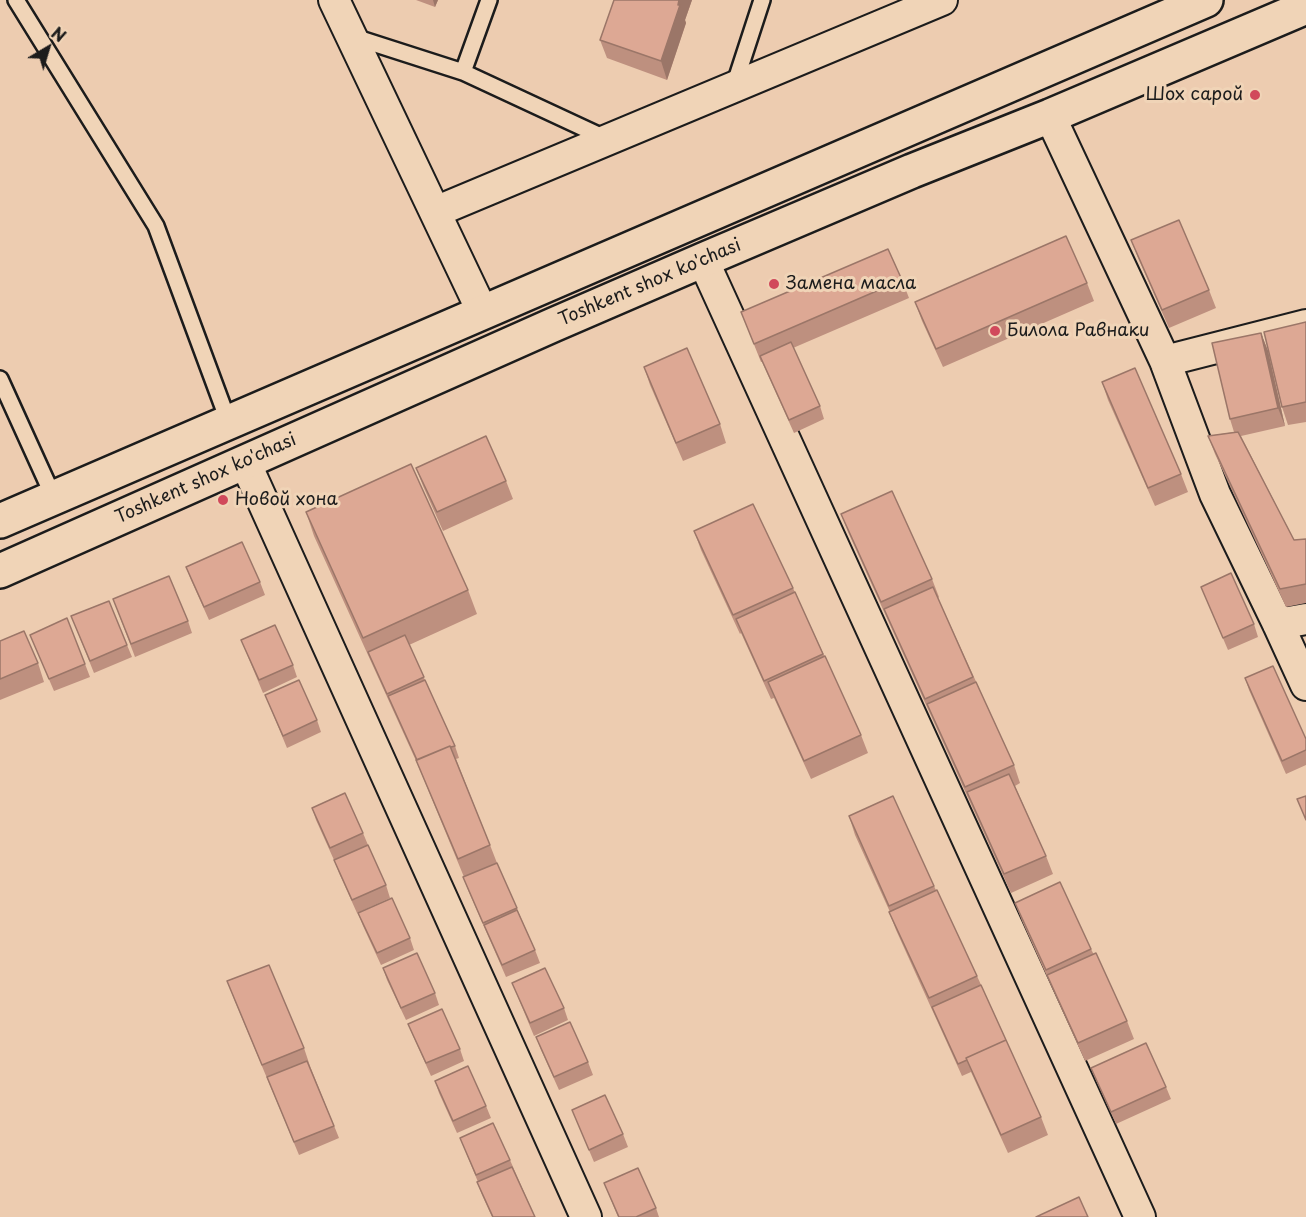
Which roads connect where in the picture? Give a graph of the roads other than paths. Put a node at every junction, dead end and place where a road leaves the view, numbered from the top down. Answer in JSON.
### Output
{"nodes":[{"id":1,"x":16,"y":0,"type":"edge"},
{"id":2,"x":334,"y":0,"type":"edge"},
{"id":3,"x":489,"y":0,"type":"edge"},
{"id":4,"x":762,"y":0,"type":"edge"},
{"id":5,"x":942,"y":0,"type":"edge"},
{"id":6,"x":1206,"y":0,"type":"edge"},
{"id":7,"x":1306,"y":8,"type":"edge"},
{"id":8,"x":351,"y":36,"type":"junction"},
{"id":9,"x":463,"y":72,"type":"junction"},
{"id":10,"x":734,"y":87,"type":"junction"},
{"id":11,"x":1050,"y":116,"type":"junction"},
{"id":12,"x":886,"y":138,"type":"junction"},
{"id":13,"x":608,"y":140,"type":"junction"},
{"id":14,"x":903,"y":175,"type":"junction"},
{"id":15,"x":435,"y":212,"type":"junction"},
{"id":16,"x":703,"y":260,"type":"junction"},
{"id":17,"x":483,"y":313,"type":"junction"},
{"id":18,"x":1306,"y":325,"type":"edge"},
{"id":19,"x":1165,"y":361,"type":"junction"},
{"id":20,"x":0,"y":379,"type":"edge"},
{"id":21,"x":229,"y":423,"type":"junction"},
{"id":22,"x":245,"y":462,"type":"junction"},
{"id":23,"x":54,"y":498,"type":"junction"},
{"id":24,"x":0,"y":521,"type":"edge"},
{"id":25,"x":0,"y":571,"type":"edge"},
{"id":26,"x":1292,"y":622,"type":"edge"},
{"id":27,"x":1306,"y":685,"type":"edge"},
{"id":28,"x":586,"y":1217,"type":"edge"},
{"id":29,"x":1140,"y":1217,"type":"edge"}],
"edges":[{"from":1,"to":21,"type":"lane"},
{"from":2,"to":8,"type":"street"},
{"from":3,"to":9,"type":"lane"},
{"from":4,"to":10,"type":"lane"},
{"from":5,"to":10,"type":"street"},
{"from":6,"to":12,"type":"main road"},
{"from":7,"to":11,"type":"main road","name":"Toshkent shox ko'chasi"},
{"from":8,"to":9,"type":"lane"},
{"from":8,"to":15,"type":"street"},
{"from":9,"to":13,"type":"lane"},
{"from":10,"to":13,"type":"street"},
{"from":11,"to":14,"type":"main road","name":"Toshkent shox ko'chasi"},
{"from":11,"to":19,"type":"street"},
{"from":12,"to":14,"type":"main road"},
{"from":12,"to":17,"type":"main road"},
{"from":13,"to":15,"type":"street"},
{"from":14,"to":16,"type":"main road","name":"Toshkent shox ko'chasi"},
{"from":15,"to":17,"type":"street"},
{"from":16,"to":22,"type":"main road","name":"Toshkent shox ko'chasi"},
{"from":16,"to":29,"type":"street"},
{"from":17,"to":21,"type":"main road"},
{"from":18,"to":19,"type":"street"},
{"from":19,"to":26,"type":"street"},
{"from":20,"to":23,"type":"lane"},
{"from":21,"to":23,"type":"main road"},
{"from":22,"to":25,"type":"main road","name":"Toshkent shox ko'chasi"},
{"from":22,"to":28,"type":"street"},
{"from":23,"to":24,"type":"main road"},
{"from":26,"to":27,"type":"street"}]}
